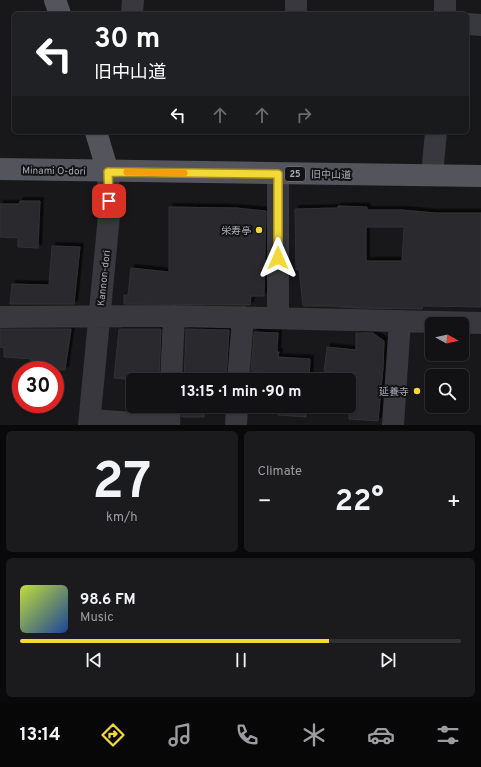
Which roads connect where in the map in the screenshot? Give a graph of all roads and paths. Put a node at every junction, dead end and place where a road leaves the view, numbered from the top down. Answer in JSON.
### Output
{"nodes":[{"id":1,"x":55,"y":0,"type":"edge"},
{"id":2,"x":133,"y":0,"type":"edge"},
{"id":3,"x":296,"y":0,"type":"edge"},
{"id":4,"x":445,"y":0,"type":"edge"},
{"id":5,"x":59,"y":12,"type":"edge"},
{"id":6,"x":132,"y":12,"type":"edge"},
{"id":7,"x":296,"y":12,"type":"edge"},
{"id":8,"x":445,"y":12,"type":"edge"},
{"id":9,"x":469,"y":24,"type":"edge"},
{"id":10,"x":481,"y":25,"type":"edge"},
{"id":11,"x":97,"y":134,"type":"edge"},
{"id":12,"x":436,"y":134,"type":"edge"},
{"id":13,"x":0,"y":169,"type":"edge"},
{"id":14,"x":108,"y":172,"type":"junction"},
{"id":15,"x":278,"y":174,"type":"junction"},
{"id":16,"x":432,"y":175,"type":"junction"},
{"id":17,"x":481,"y":176,"type":"edge"},
{"id":18,"x":100,"y":315,"type":"junction"},
{"id":19,"x":174,"y":316,"type":"junction"},
{"id":20,"x":0,"y":317,"type":"edge"},
{"id":21,"x":243,"y":317,"type":"junction"},
{"id":22,"x":278,"y":318,"type":"junction"},
{"id":23,"x":400,"y":321,"type":"junction"},
{"id":24,"x":481,"y":323,"type":"edge"},
{"id":25,"x":171,"y":373,"type":"edge"},
{"id":26,"x":239,"y":373,"type":"edge"},
{"id":27,"x":170,"y":413,"type":"edge"},
{"id":28,"x":237,"y":413,"type":"edge"},
{"id":29,"x":89,"y":422,"type":"edge"},
{"id":30,"x":163,"y":425,"type":"edge"},
{"id":31,"x":169,"y":425,"type":"edge"},
{"id":32,"x":236,"y":425,"type":"edge"},
{"id":33,"x":393,"y":425,"type":"edge"}],
"edges":[{"from":1,"to":5,"type":"main road"},
{"from":2,"to":6,"type":"street"},
{"from":3,"to":7,"type":"street"},
{"from":4,"to":8,"type":"street"},
{"from":9,"to":10,"type":"street"},
{"from":11,"to":14,"type":"main road","name":"Kannon-dori"},
{"from":12,"to":16,"type":"street"},
{"from":13,"to":14,"type":"main road","name":"Minami O-dori"},
{"from":14,"to":15,"type":"main road","name":"旧中山道","number":"25"},
{"from":14,"to":18,"type":"street","name":"Kannon-dori"},
{"from":15,"to":16,"type":"main road","name":"旧中山道","number":"25"},
{"from":15,"to":22,"type":"street"},
{"from":16,"to":17,"type":"main road","name":"旧中山道","number":"25"},
{"from":18,"to":19,"type":"street"},
{"from":18,"to":20,"type":"street"},
{"from":18,"to":29,"type":"street","name":"Kannon-dori"},
{"from":19,"to":21,"type":"street"},
{"from":19,"to":25,"type":"street"},
{"from":21,"to":22,"type":"street"},
{"from":21,"to":26,"type":"street"},
{"from":22,"to":23,"type":"street"},
{"from":23,"to":24,"type":"street"},
{"from":23,"to":33,"type":"street"},
{"from":27,"to":31,"type":"street"},
{"from":28,"to":32,"type":"street"},
{"from":29,"to":30,"type":"street"}]}
